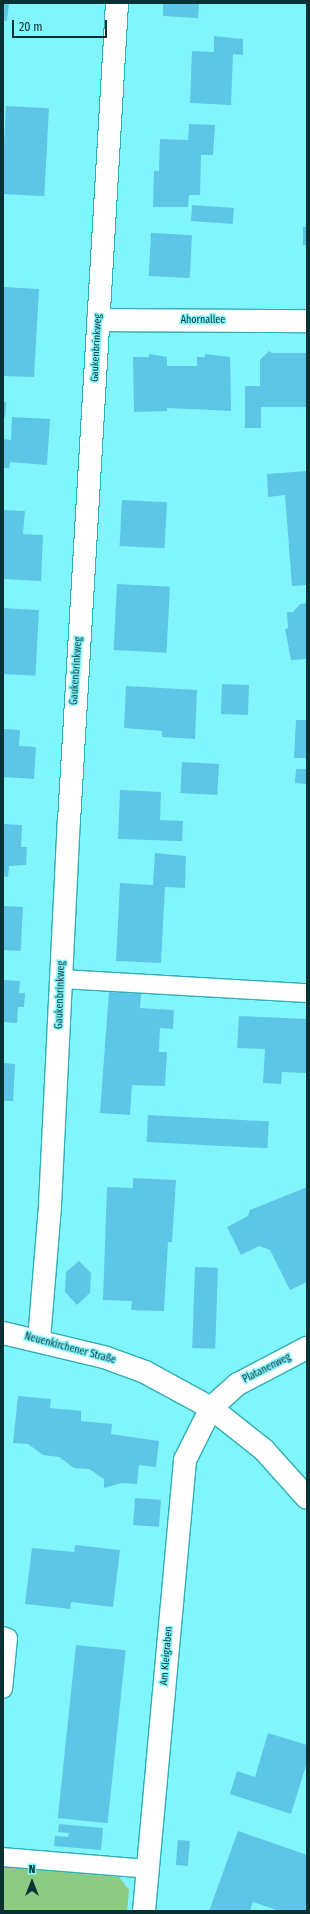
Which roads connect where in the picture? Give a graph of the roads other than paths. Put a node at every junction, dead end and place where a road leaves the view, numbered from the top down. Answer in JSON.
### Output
{"nodes":[{"id":1,"x":117,"y":3,"type":"edge"},
{"id":2,"x":98,"y":320,"type":"junction"},
{"id":3,"x":307,"y":321,"type":"edge"},
{"id":4,"x":62,"y":980,"type":"junction"},
{"id":5,"x":307,"y":993,"type":"edge"},
{"id":6,"x":3,"y":1333,"type":"edge"},
{"id":7,"x":39,"y":1340,"type":"junction"},
{"id":8,"x":307,"y":1348,"type":"edge"},
{"id":9,"x":211,"y":1408,"type":"junction"},
{"id":10,"x":307,"y":1498,"type":"edge"},
{"id":11,"x":3,"y":1636,"type":"edge"},
{"id":12,"x":3,"y":1689,"type":"edge"},
{"id":13,"x":3,"y":1857,"type":"edge"},
{"id":14,"x":148,"y":1869,"type":"junction"},
{"id":15,"x":144,"y":1911,"type":"edge"}],
"edges":[{"from":1,"to":2,"type":"street","name":"Gaukenbrinkweg"},
{"from":2,"to":3,"type":"street","name":"Ahornallee"},
{"from":2,"to":4,"type":"street","name":"Gaukenbrinkweg"},
{"from":4,"to":5,"type":"lane"},
{"from":4,"to":7,"type":"street","name":"Gaukenbrinkweg"},
{"from":6,"to":7,"type":"street","name":"Neuenkirchener Straße"},
{"from":7,"to":9,"type":"street","name":"Neuenkirchener Straße"},
{"from":8,"to":9,"type":"street","name":"Platanenweg"},
{"from":9,"to":10,"type":"street","name":"Neuenkirchener Straße"},
{"from":9,"to":14,"type":"street","name":"Am Kleigraben"},
{"from":11,"to":12,"type":"lane"},
{"from":13,"to":14,"type":"lane"},
{"from":14,"to":15,"type":"street","name":"Am Kleigraben"}]}
